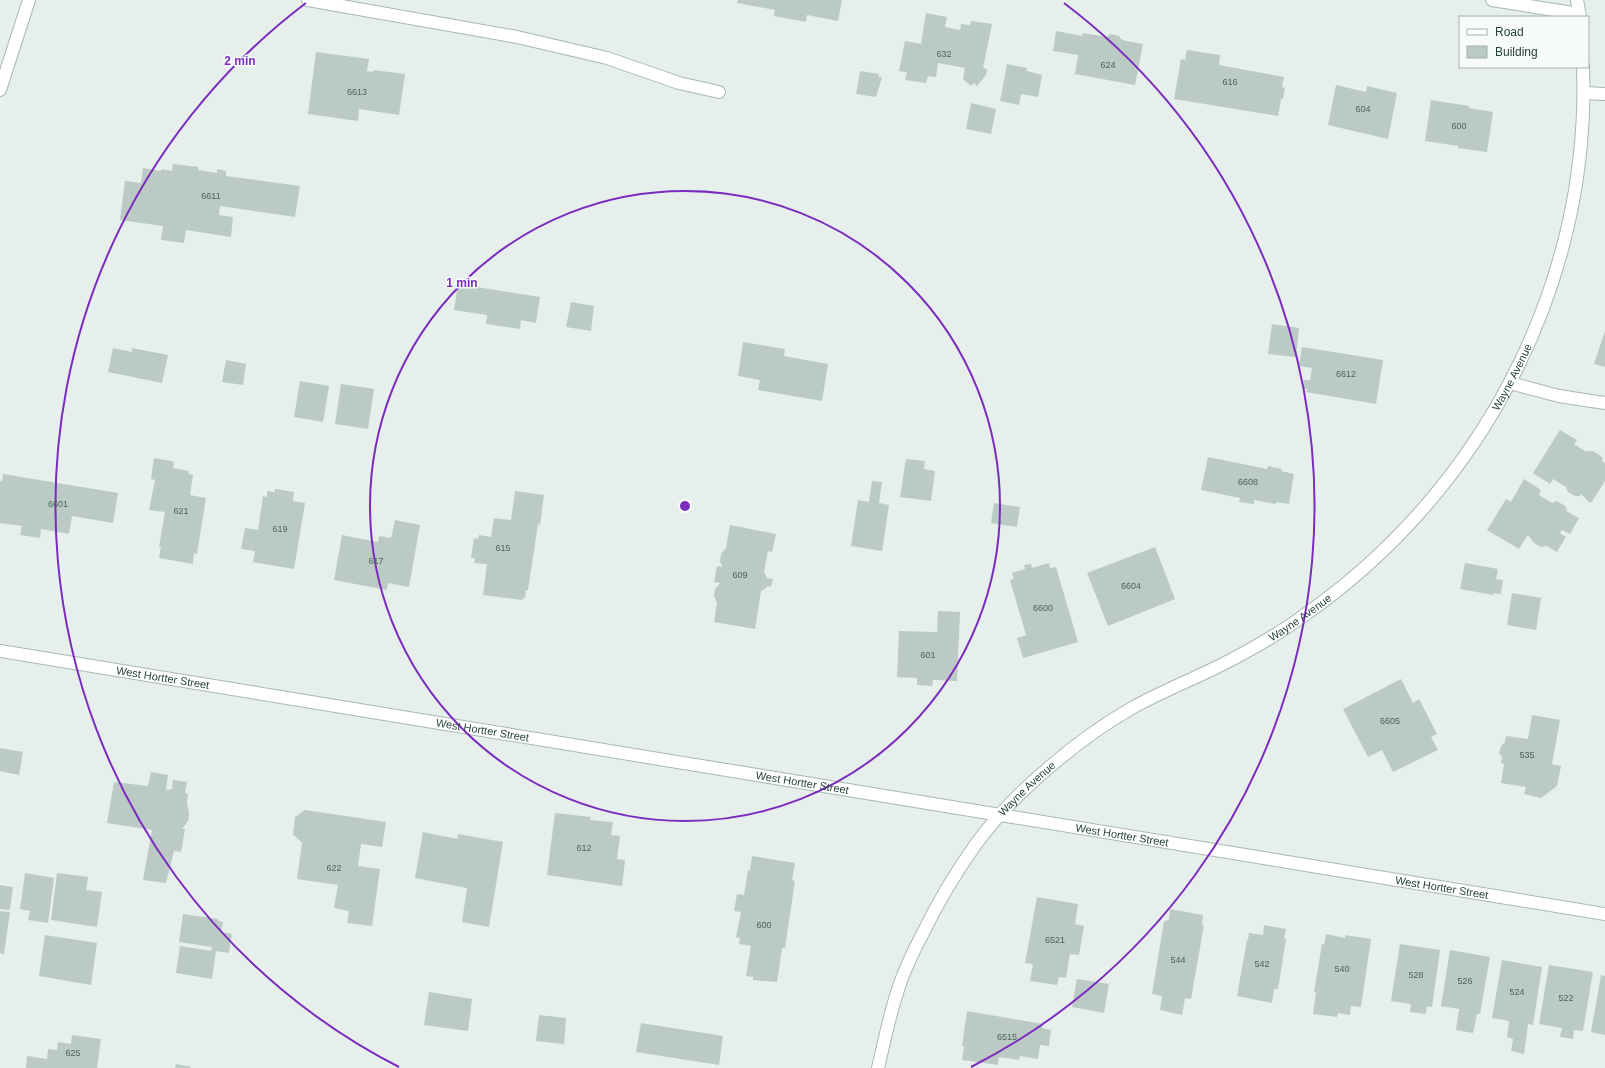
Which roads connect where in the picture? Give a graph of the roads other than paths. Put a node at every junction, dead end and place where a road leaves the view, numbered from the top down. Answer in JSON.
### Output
{"nodes":[{"id":1,"x":29,"y":0,"type":"edge"},
{"id":2,"x":308,"y":0,"type":"edge"},
{"id":3,"x":1492,"y":0,"type":"edge"},
{"id":4,"x":1577,"y":0,"type":"edge"},
{"id":5,"x":1579,"y":16,"type":"edge"},
{"id":6,"x":1583,"y":68,"type":"edge"},
{"id":7,"x":0,"y":90,"type":"edge"},
{"id":8,"x":719,"y":92,"type":"dead end"},
{"id":9,"x":1584,"y":93,"type":"junction"},
{"id":10,"x":1605,"y":94,"type":"edge"},
{"id":11,"x":1510,"y":383,"type":"junction"},
{"id":12,"x":1605,"y":404,"type":"edge"},
{"id":13,"x":0,"y":651,"type":"edge"},
{"id":14,"x":1000,"y":816,"type":"junction"},
{"id":15,"x":1605,"y":914,"type":"edge"},
{"id":16,"x":878,"y":1068,"type":"edge"}],
"edges":[{"from":1,"to":7,"type":"street"},
{"from":2,"to":8,"type":"street"},
{"from":3,"to":5,"type":"street"},
{"from":4,"to":5,"type":"street"},
{"from":6,"to":9,"type":"street","name":"Wayne Avenue"},
{"from":9,"to":10,"type":"street"},
{"from":9,"to":11,"type":"street","name":"Wayne Avenue"},
{"from":11,"to":12,"type":"street"},
{"from":11,"to":14,"type":"street","name":"Wayne Avenue"},
{"from":13,"to":14,"type":"street","name":"West Hortter Street"},
{"from":14,"to":15,"type":"street","name":"West Hortter Street"},
{"from":14,"to":16,"type":"street","name":"Wayne Avenue"}]}
